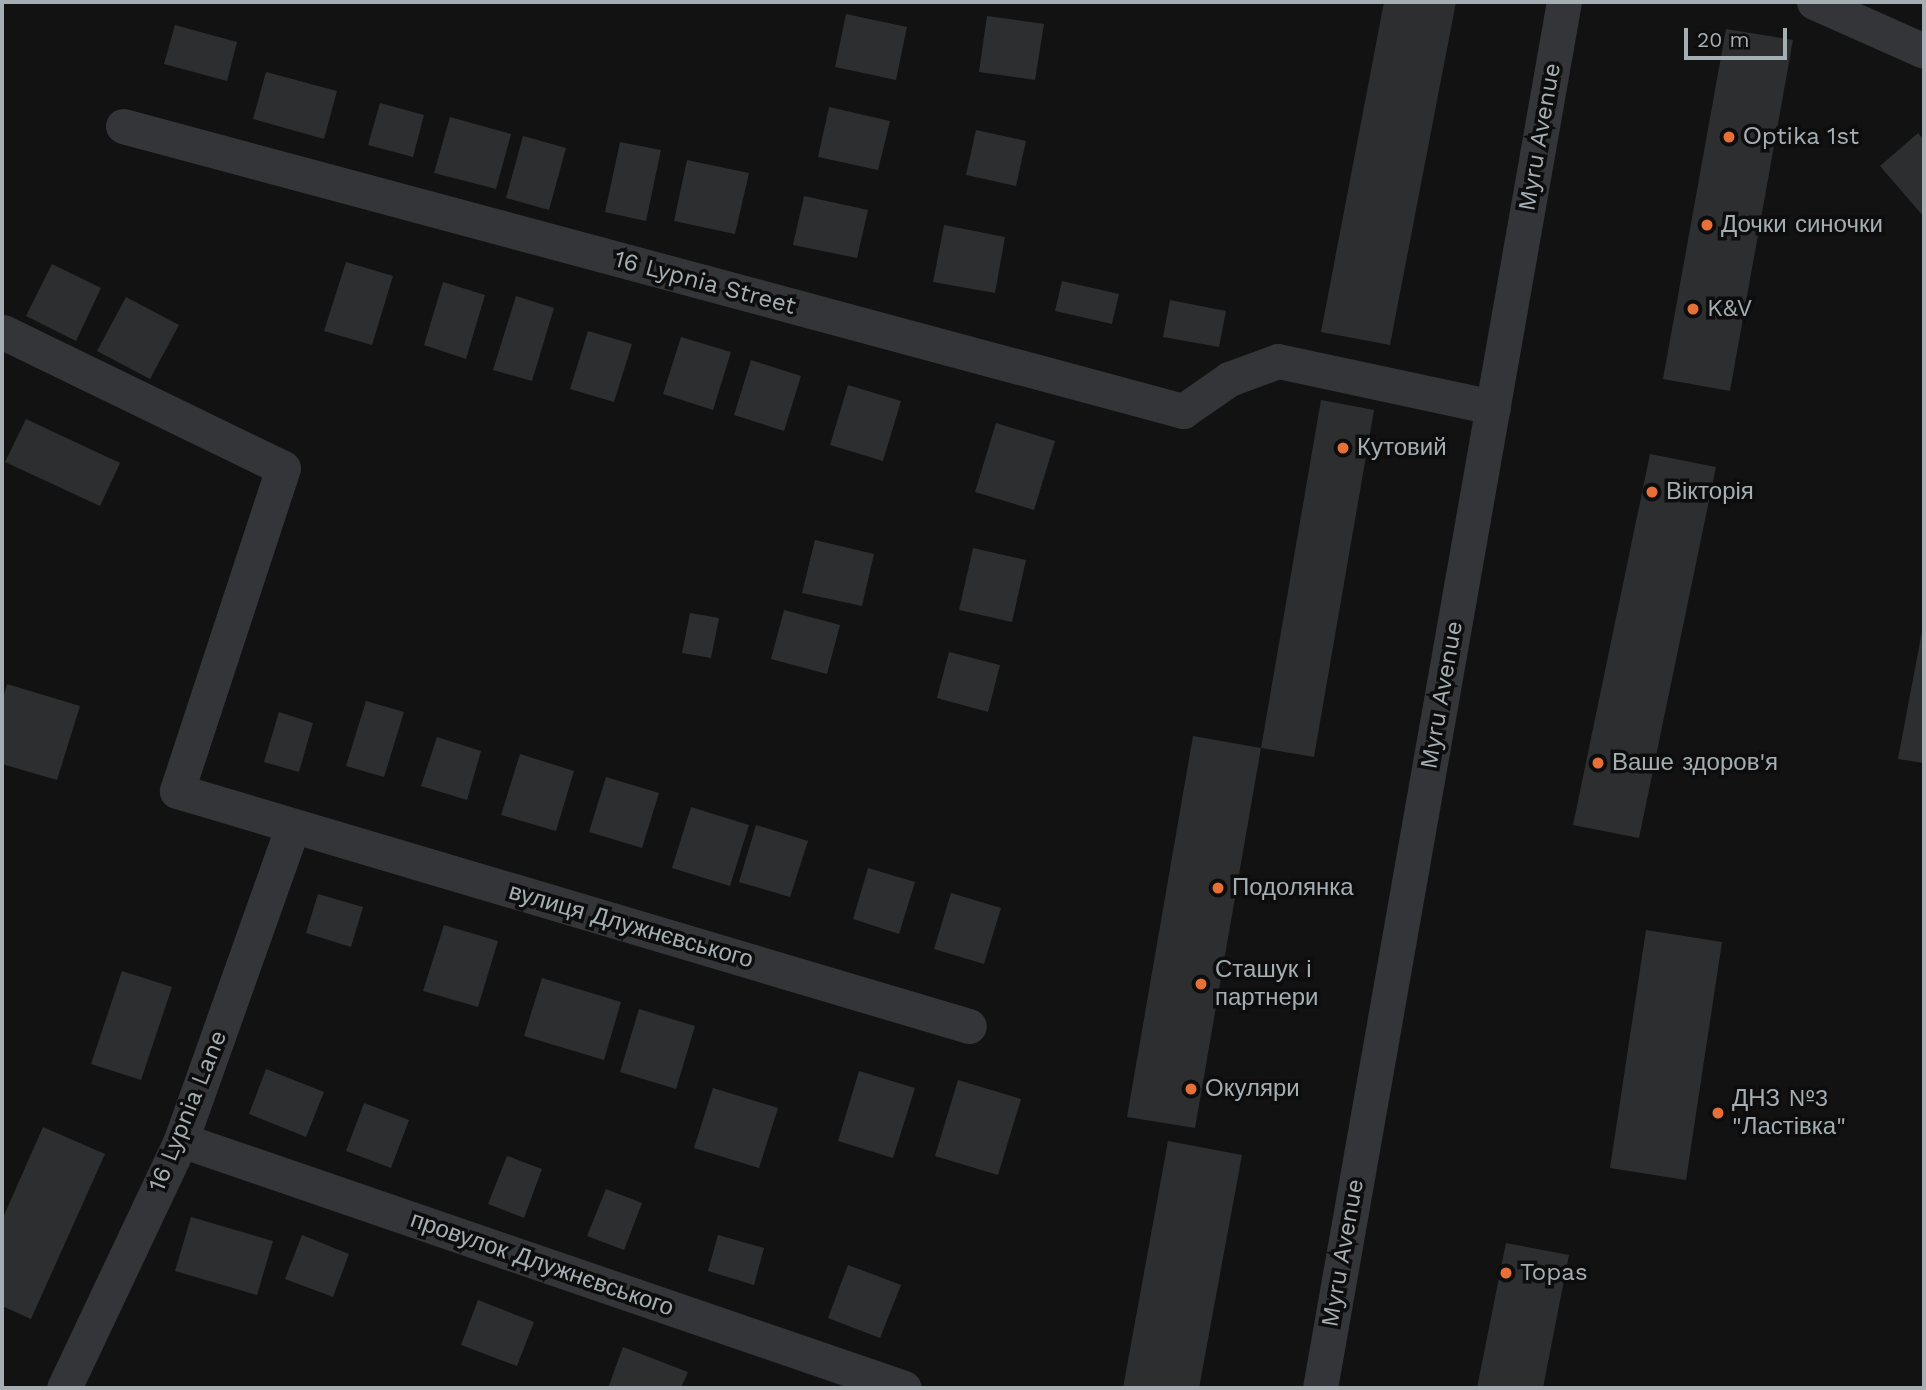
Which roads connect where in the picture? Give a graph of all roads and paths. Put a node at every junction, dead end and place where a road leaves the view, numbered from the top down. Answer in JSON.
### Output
{"nodes":[{"id":1,"x":1564,"y":2,"type":"edge"},
{"id":2,"x":1814,"y":2,"type":"edge"},
{"id":3,"x":1924,"y":51,"type":"edge"},
{"id":4,"x":123,"y":126,"type":"dead end"},
{"id":5,"x":3,"y":332,"type":"edge"},
{"id":6,"x":1493,"y":407,"type":"junction"},
{"id":7,"x":293,"y":826,"type":"junction"},
{"id":8,"x":969,"y":1026,"type":"dead end"},
{"id":9,"x":181,"y":1140,"type":"junction"},
{"id":10,"x":64,"y":1388,"type":"edge"},
{"id":11,"x":904,"y":1388,"type":"edge"},
{"id":12,"x":1320,"y":1388,"type":"edge"}],
"edges":[{"from":1,"to":6,"type":"street","name":"Myru Avenue"},
{"from":2,"to":3,"type":"street"},
{"from":4,"to":6,"type":"street","name":"16 Lypnia Street"},
{"from":5,"to":7,"type":"street","name":"вулиця Длужнєвського"},
{"from":6,"to":12,"type":"street","name":"Myru Avenue"},
{"from":7,"to":8,"type":"street","name":"вулиця Длужнєвського"},
{"from":7,"to":9,"type":"street","name":"16 Lypnia Lane"},
{"from":9,"to":10,"type":"street","name":"16 Lypnia Lane"},
{"from":9,"to":11,"type":"street","name":"провулок Длужнєвського"}]}
